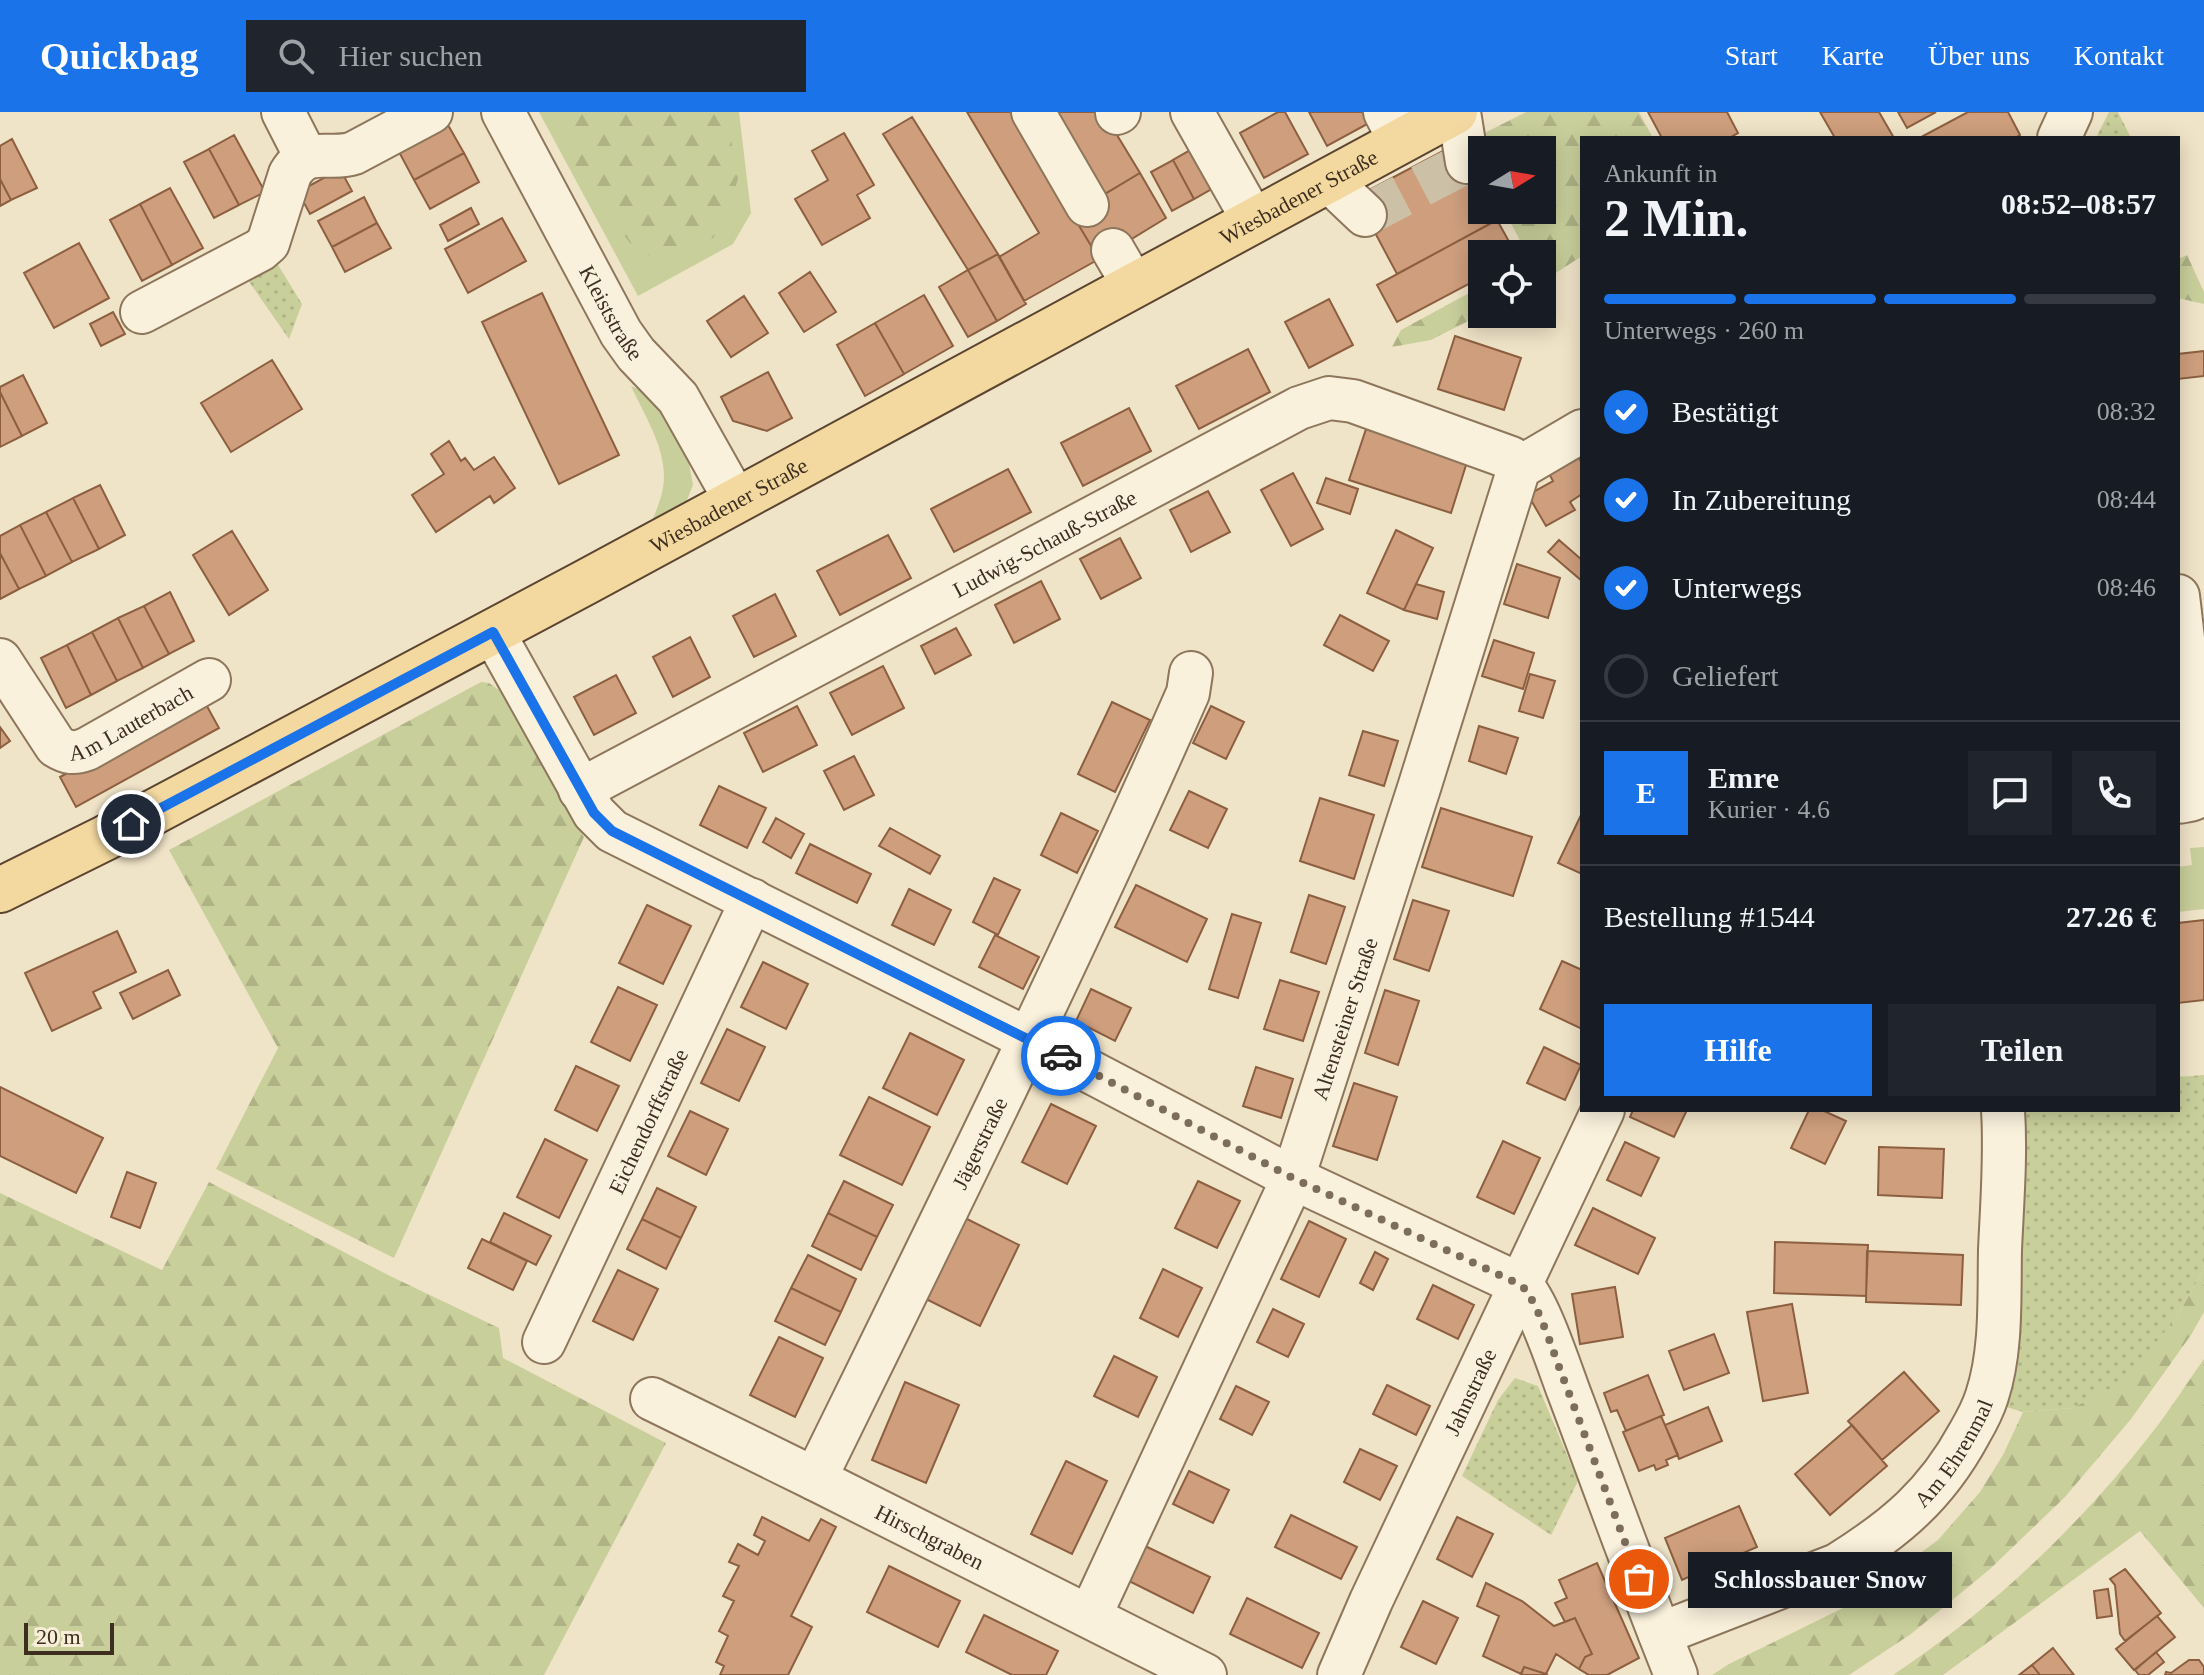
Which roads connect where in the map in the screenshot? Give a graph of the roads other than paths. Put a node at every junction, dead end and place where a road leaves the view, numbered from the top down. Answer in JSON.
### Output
{"nodes":[{"id":1,"x":283,"y":112,"type":"edge"},
{"id":2,"x":431,"y":112,"type":"edge"},
{"id":3,"x":503,"y":112,"type":"edge"},
{"id":4,"x":1033,"y":112,"type":"edge"},
{"id":5,"x":1192,"y":112,"type":"edge"},
{"id":6,"x":1457,"y":112,"type":"edge"},
{"id":7,"x":2071,"y":112,"type":"edge"},
{"id":8,"x":1392,"y":127,"type":"edge"},
{"id":9,"x":2060,"y":136,"type":"edge"},
{"id":10,"x":306,"y":157,"type":"junction"},
{"id":11,"x":1467,"y":162,"type":"dead end"},
{"id":12,"x":1328,"y":180,"type":"junction"},
{"id":13,"x":1087,"y":205,"type":"dead end"},
{"id":14,"x":1365,"y":215,"type":"dead end"},
{"id":15,"x":1253,"y":220,"type":"junction"},
{"id":16,"x":142,"y":312,"type":"dead end"},
{"id":17,"x":1580,"y":432,"type":"edge"},
{"id":18,"x":1519,"y":468,"type":"junction"},
{"id":19,"x":736,"y":501,"type":"junction"},
{"id":20,"x":2180,"y":613,"type":"edge"},
{"id":21,"x":493,"y":632,"type":"junction"},
{"id":22,"x":0,"y":660,"type":"edge"},
{"id":23,"x":1191,"y":673,"type":"dead end"},
{"id":24,"x":209,"y":680,"type":"dead end"},
{"id":25,"x":580,"y":790,"type":"junction"},
{"id":26,"x":2180,"y":802,"type":"edge"},
{"id":27,"x":0,"y":890,"type":"edge"},
{"id":28,"x":752,"y":900,"type":"junction"},
{"id":29,"x":1030,"y":1040,"type":"junction"},
{"id":30,"x":1602,"y":1112,"type":"edge"},
{"id":31,"x":2003,"y":1112,"type":"edge"},
{"id":32,"x":1293,"y":1178,"type":"junction"},
{"id":33,"x":1521,"y":1285,"type":"junction"},
{"id":34,"x":544,"y":1342,"type":"dead end"},
{"id":35,"x":652,"y":1399,"type":"dead end"},
{"id":36,"x":815,"y":1479,"type":"junction"},
{"id":37,"x":1090,"y":1616,"type":"junction"},
{"id":38,"x":1660,"y":1634,"type":"junction"},
{"id":39,"x":1205,"y":1675,"type":"edge"},
{"id":40,"x":1339,"y":1675,"type":"edge"},
{"id":41,"x":1676,"y":1675,"type":"edge"}],
"edges":[{"from":1,"to":10,"type":"street"},
{"from":2,"to":10,"type":"street"},
{"from":3,"to":19,"type":"street","name":"Kleiststraße"},
{"from":4,"to":13,"type":"street"},
{"from":5,"to":15,"type":"street"},
{"from":6,"to":8,"type":"main road","name":"Wiesbadener Straße"},
{"from":6,"to":11,"type":"street"},
{"from":7,"to":9,"type":"street"},
{"from":8,"to":12,"type":"main road","name":"Wiesbadener Straße"},
{"from":10,"to":16,"type":"street"},
{"from":12,"to":14,"type":"street"},
{"from":12,"to":15,"type":"main road","name":"Wiesbadener Straße"},
{"from":15,"to":19,"type":"main road","name":"Wiesbadener Straße"},
{"from":17,"to":18,"type":"street"},
{"from":18,"to":25,"type":"street","name":"Ludwig-Schauß-Straße"},
{"from":18,"to":32,"type":"street","name":"Altensteiner Straße"},
{"from":19,"to":21,"type":"main road","name":"Wiesbadener Straße"},
{"from":20,"to":26,"type":"street"},
{"from":21,"to":25,"type":"street"},
{"from":21,"to":27,"type":"main road","name":"Wiesbadener Straße"},
{"from":22,"to":24,"type":"street","name":"Am Lauterbach"},
{"from":23,"to":29,"type":"street","name":"Jägerstraße"},
{"from":25,"to":28,"type":"street"},
{"from":28,"to":29,"type":"street"},
{"from":28,"to":34,"type":"street","name":"Eichendorffstraße"},
{"from":29,"to":32,"type":"street"},
{"from":29,"to":36,"type":"street","name":"Jägerstraße"},
{"from":30,"to":33,"type":"street","name":"Jahnstraße"},
{"from":31,"to":38,"type":"street","name":"Am Ehrenmal"},
{"from":32,"to":33,"type":"street"},
{"from":32,"to":37,"type":"street","name":"Altensteiner Straße"},
{"from":33,"to":38,"type":"street"},
{"from":33,"to":40,"type":"street","name":"Jahnstraße"},
{"from":35,"to":36,"type":"street","name":"Hirschgraben"},
{"from":36,"to":37,"type":"street","name":"Hirschgraben"},
{"from":37,"to":39,"type":"street","name":"Hirschgraben"},
{"from":38,"to":41,"type":"street"}]}
